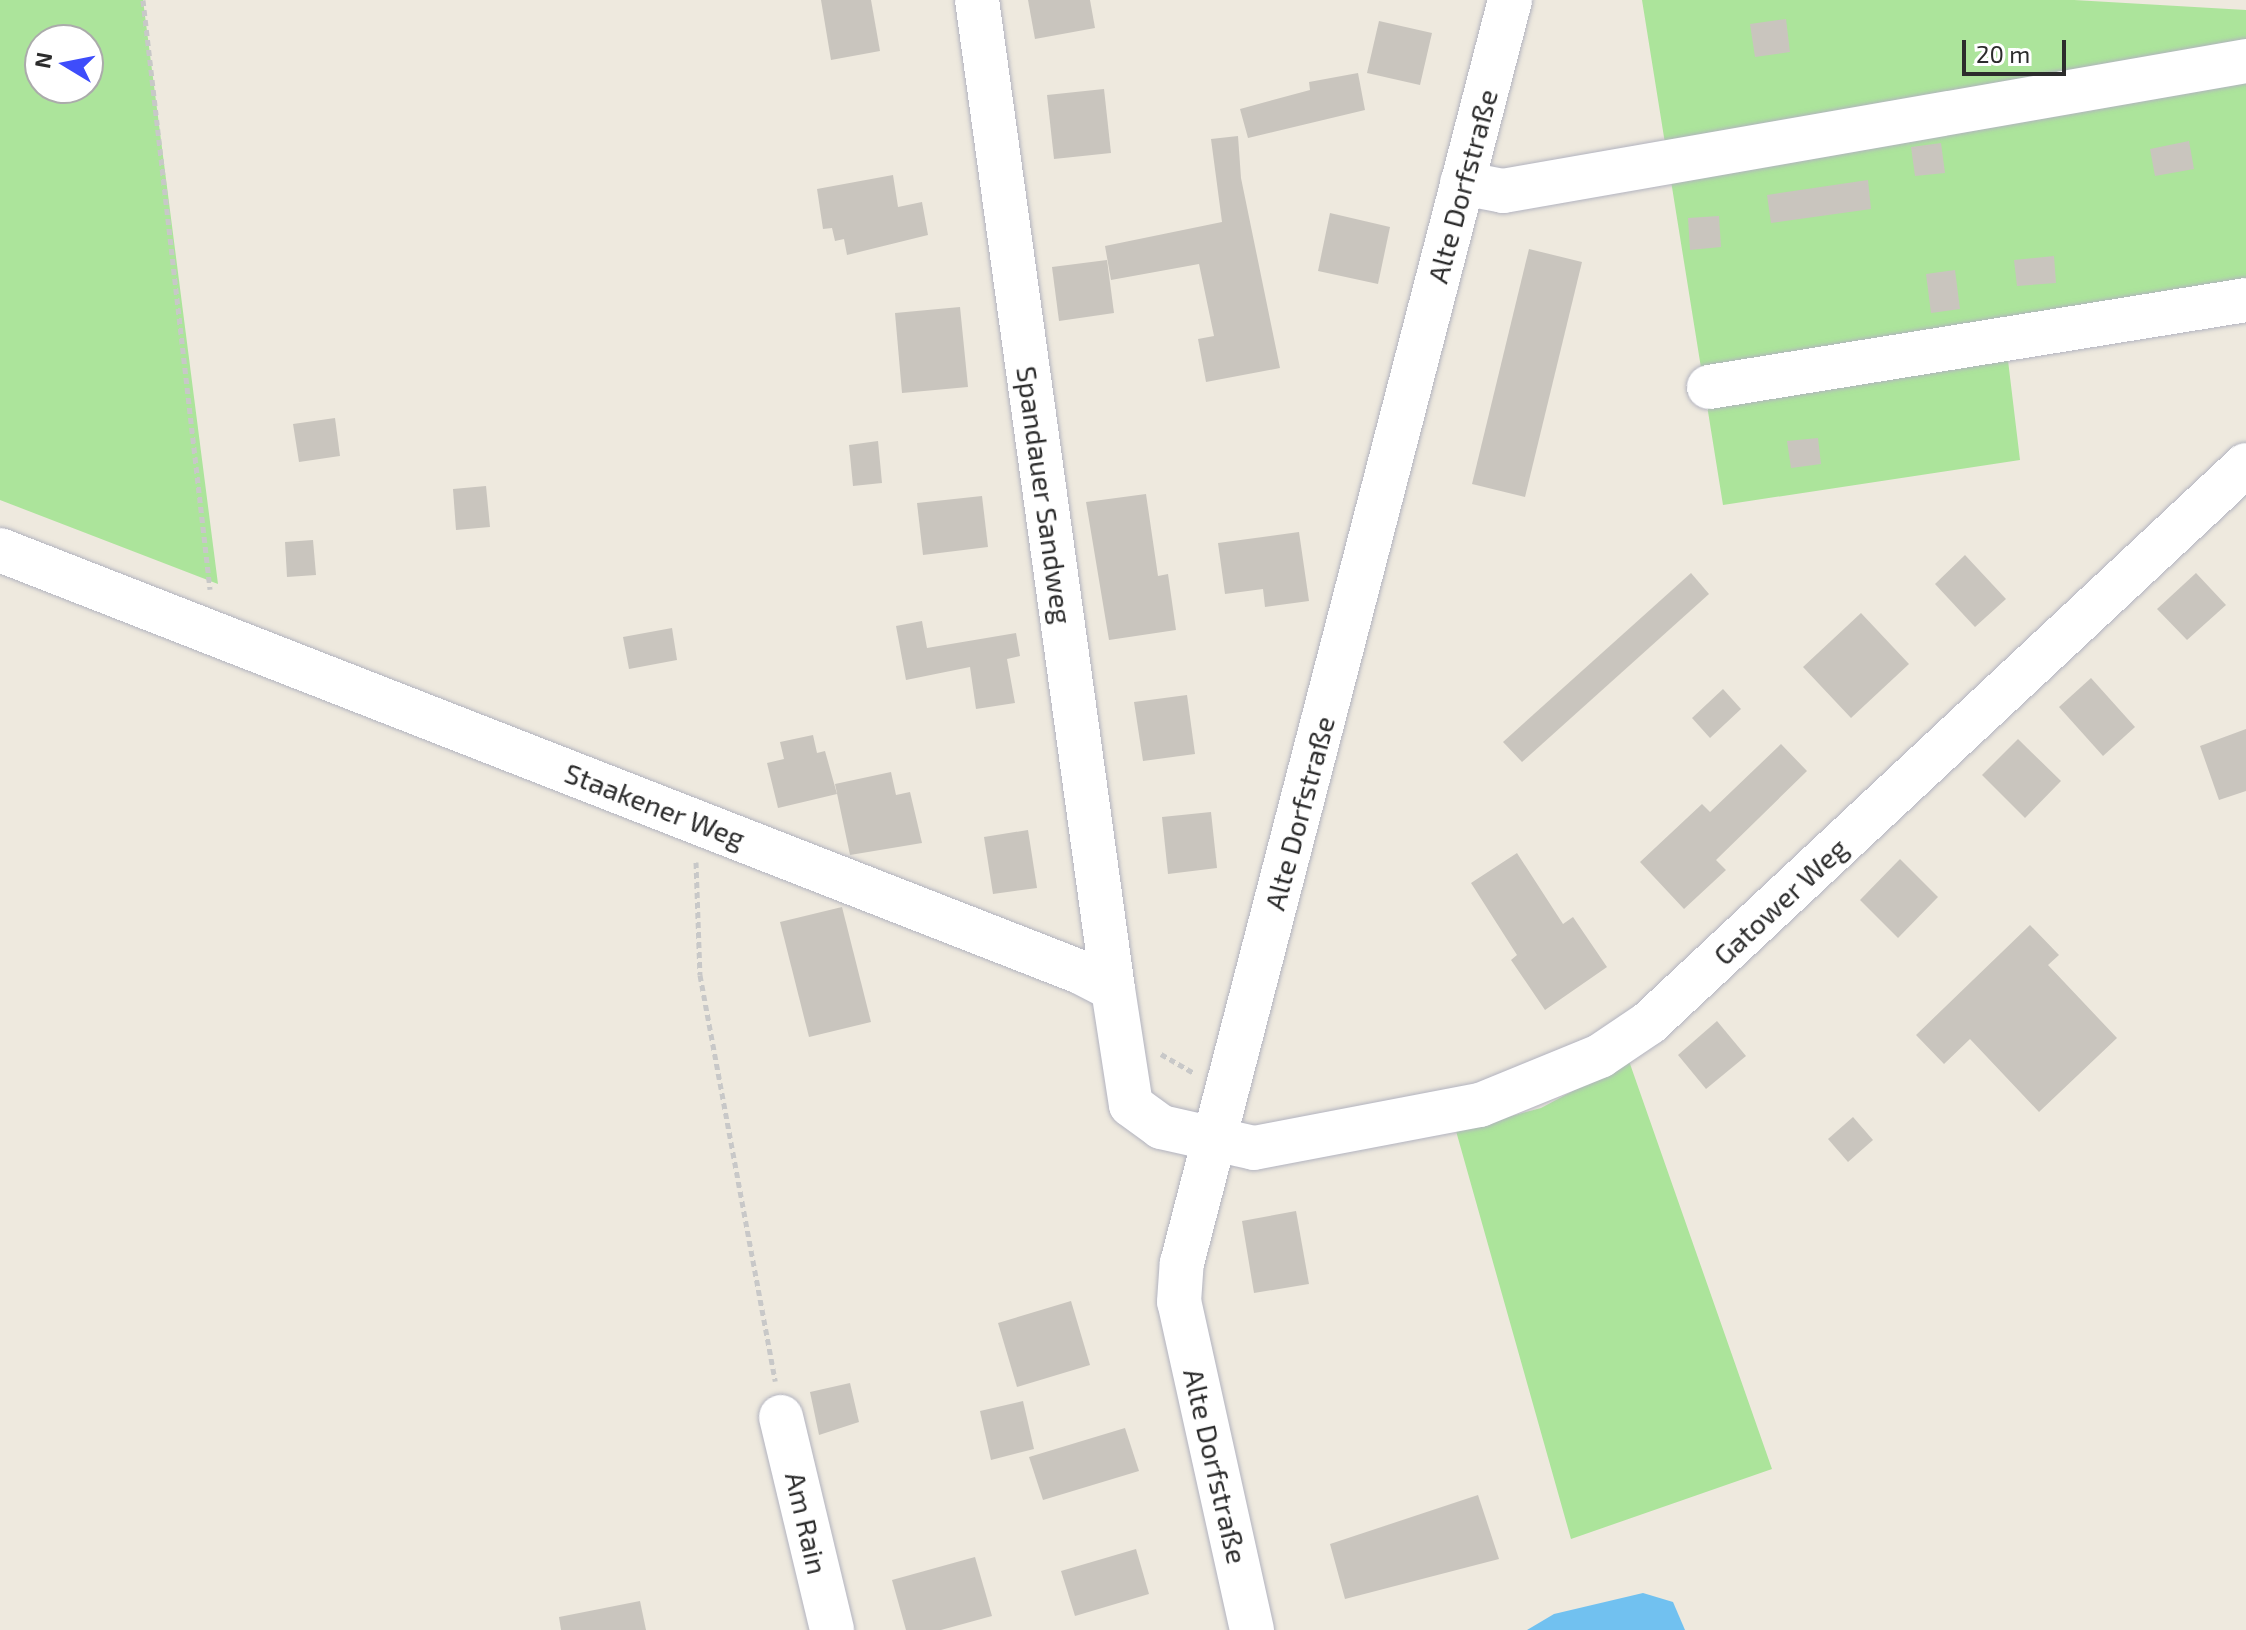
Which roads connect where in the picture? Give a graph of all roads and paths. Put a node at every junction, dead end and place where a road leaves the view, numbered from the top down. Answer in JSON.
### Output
{"nodes":[{"id":1,"x":143,"y":0,"type":"edge"},
{"id":2,"x":977,"y":0,"type":"edge"},
{"id":3,"x":1510,"y":0,"type":"edge"},
{"id":4,"x":2246,"y":61,"type":"edge"},
{"id":5,"x":1462,"y":183,"type":"junction"},
{"id":6,"x":2246,"y":300,"type":"edge"},
{"id":7,"x":1709,"y":387,"type":"dead end"},
{"id":8,"x":2246,"y":465,"type":"edge"},
{"id":9,"x":0,"y":550,"type":"edge"},
{"id":10,"x":220,"y":637,"type":"junction"},
{"id":11,"x":709,"y":825,"type":"junction"},
{"id":12,"x":1113,"y":989,"type":"junction"},
{"id":13,"x":1122,"y":1045,"type":"junction"},
{"id":14,"x":1199,"y":1076,"type":"dead end"},
{"id":15,"x":1214,"y":1140,"type":"junction"},
{"id":16,"x":781,"y":1417,"type":"joint"},
{"id":17,"x":832,"y":1630,"type":"edge"},
{"id":18,"x":1252,"y":1630,"type":"edge"}],
"edges":[{"from":1,"to":10,"type":"path"},
{"from":2,"to":12,"type":"street","name":"Spandauer Sandweg"},
{"from":3,"to":5,"type":"street","name":"Alte Dorfstraße"},
{"from":4,"to":5,"type":"street"},
{"from":5,"to":15,"type":"street","name":"Alte Dorfstraße"},
{"from":6,"to":7,"type":"street"},
{"from":8,"to":15,"type":"street","name":"Gatower Weg"},
{"from":9,"to":10,"type":"street","name":"Staakener Weg"},
{"from":10,"to":11,"type":"street","name":"Staakener Weg"},
{"from":11,"to":12,"type":"street","name":"Staakener Weg"},
{"from":11,"to":16,"type":"path"},
{"from":12,"to":13,"type":"street"},
{"from":13,"to":14,"type":"path"},
{"from":13,"to":15,"type":"street"},
{"from":15,"to":18,"type":"street","name":"Alte Dorfstraße"},
{"from":16,"to":17,"type":"street","name":"Am Rain"}]}
